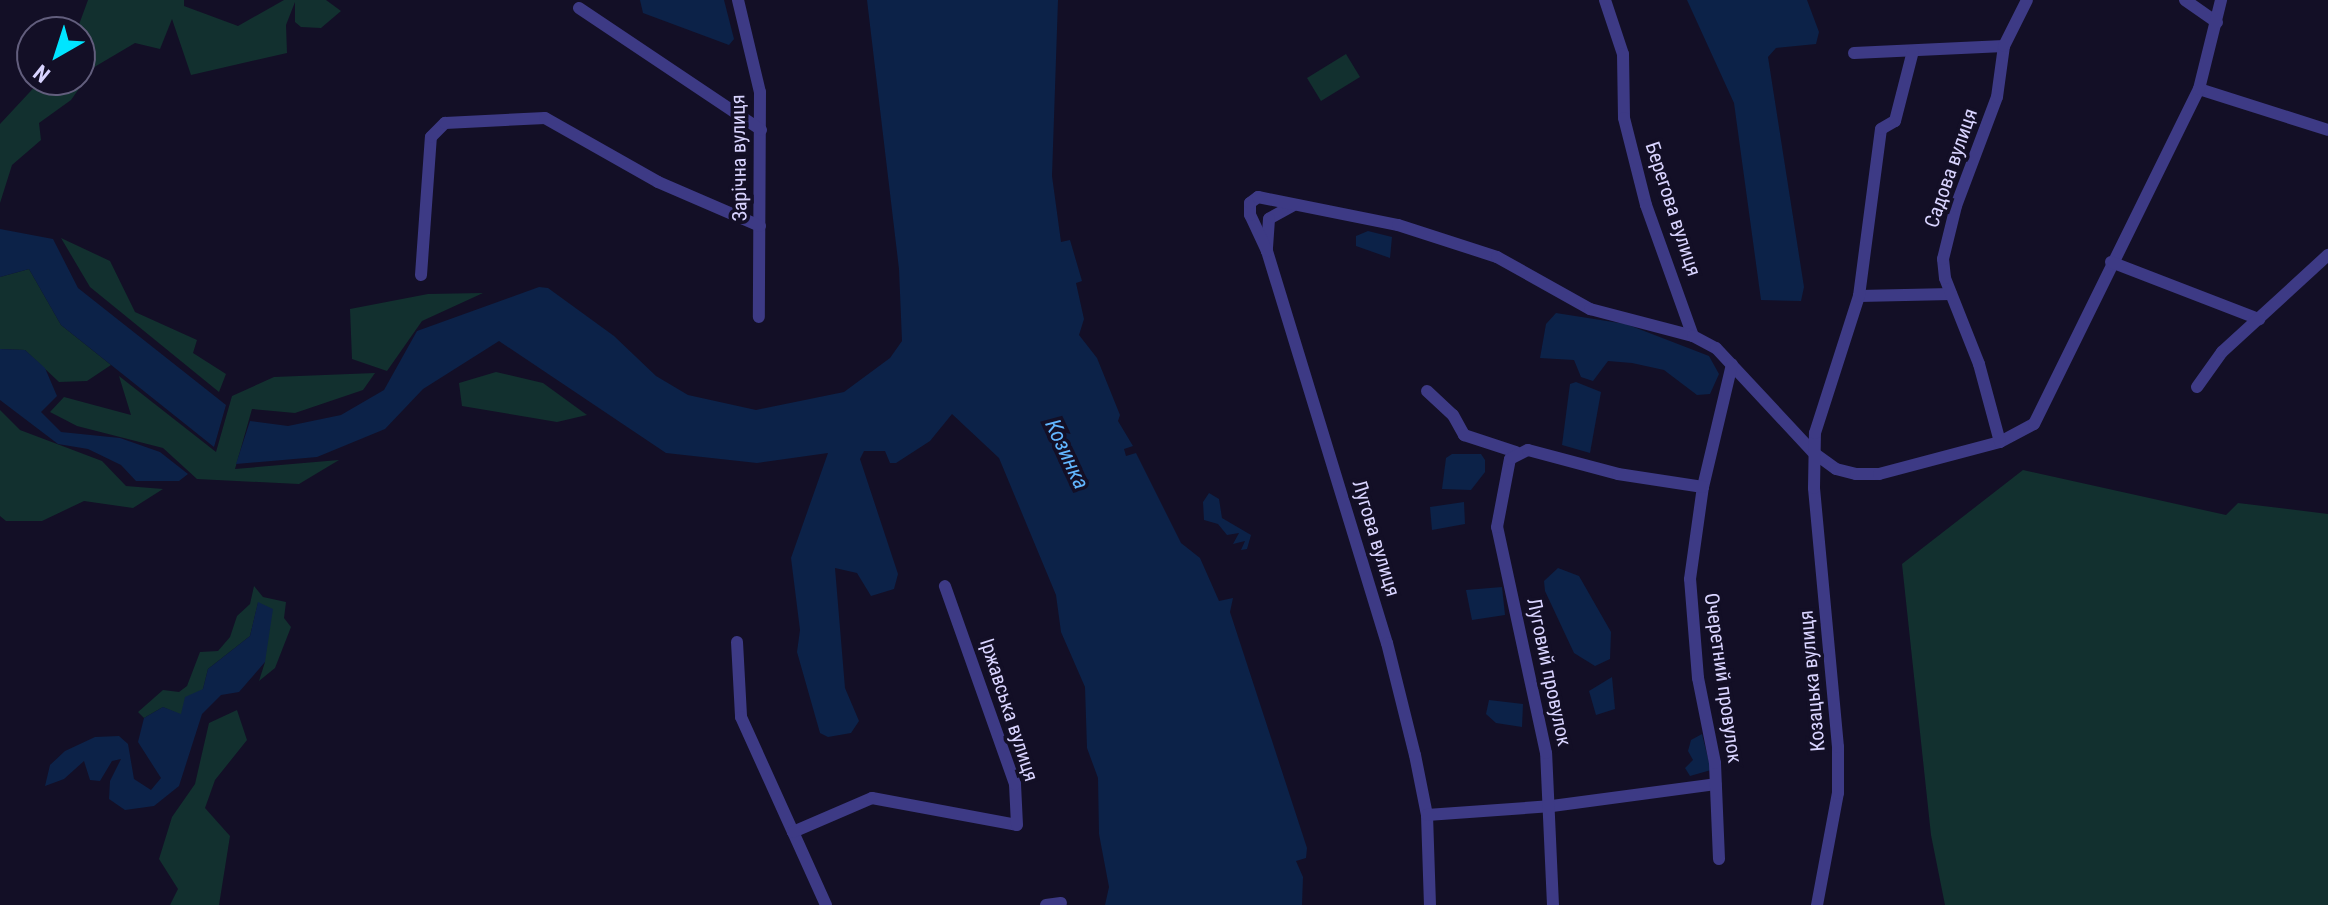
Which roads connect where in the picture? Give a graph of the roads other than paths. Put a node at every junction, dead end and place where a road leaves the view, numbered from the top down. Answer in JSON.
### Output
{"nodes":[{"id":1,"x":738,"y":0,"type":"edge"},
{"id":2,"x":1605,"y":0,"type":"edge"},
{"id":3,"x":2027,"y":0,"type":"edge"},
{"id":4,"x":2185,"y":0,"type":"edge"},
{"id":5,"x":2221,"y":0,"type":"edge"},
{"id":6,"x":579,"y":8,"type":"dead end"},
{"id":7,"x":2217,"y":22,"type":"junction"},
{"id":8,"x":2004,"y":46,"type":"junction"},
{"id":9,"x":1913,"y":51,"type":"junction"},
{"id":10,"x":1854,"y":53,"type":"dead end"},
{"id":11,"x":2199,"y":89,"type":"junction"},
{"id":12,"x":761,"y":130,"type":"junction"},
{"id":13,"x":2328,"y":130,"type":"edge"},
{"id":14,"x":1297,"y":205,"type":"junction"},
{"id":15,"x":760,"y":226,"type":"junction"},
{"id":16,"x":1267,"y":251,"type":"junction"},
{"id":17,"x":2328,"y":255,"type":"edge"},
{"id":18,"x":2111,"y":262,"type":"junction"},
{"id":19,"x":421,"y":275,"type":"dead end"},
{"id":20,"x":1951,"y":294,"type":"junction"},
{"id":21,"x":1859,"y":296,"type":"junction"},
{"id":22,"x":759,"y":317,"type":"dead end"},
{"id":23,"x":2259,"y":319,"type":"junction"},
{"id":24,"x":1693,"y":336,"type":"junction"},
{"id":25,"x":1732,"y":364,"type":"junction"},
{"id":26,"x":2197,"y":387,"type":"dead end"},
{"id":27,"x":1427,"y":391,"type":"dead end"},
{"id":28,"x":2000,"y":442,"type":"junction"},
{"id":29,"x":1516,"y":452,"type":"junction"},
{"id":30,"x":1814,"y":453,"type":"junction"},
{"id":31,"x":1703,"y":487,"type":"junction"},
{"id":32,"x":945,"y":586,"type":"dead end"},
{"id":33,"x":737,"y":642,"type":"dead end"},
{"id":34,"x":1716,"y":784,"type":"junction"},
{"id":35,"x":1552,"y":806,"type":"junction"},
{"id":36,"x":1427,"y":815,"type":"junction"},
{"id":37,"x":793,"y":832,"type":"junction"},
{"id":38,"x":1719,"y":859,"type":"dead end"},
{"id":39,"x":1061,"y":903,"type":"dead end"},
{"id":40,"x":826,"y":905,"type":"edge"},
{"id":41,"x":1046,"y":905,"type":"edge"},
{"id":42,"x":1430,"y":905,"type":"edge"},
{"id":43,"x":1553,"y":905,"type":"edge"},
{"id":44,"x":1817,"y":905,"type":"edge"}],
"edges":[{"from":1,"to":12,"type":"street","name":"Зарічна вулиця"},
{"from":2,"to":24,"type":"street","name":"Берегова вулиця"},
{"from":3,"to":8,"type":"street","name":"Садова вулиця"},
{"from":4,"to":7,"type":"street"},
{"from":5,"to":7,"type":"street"},
{"from":6,"to":12,"type":"street"},
{"from":7,"to":11,"type":"street"},
{"from":8,"to":9,"type":"street"},
{"from":8,"to":20,"type":"street","name":"Садова вулиця"},
{"from":9,"to":10,"type":"street"},
{"from":9,"to":21,"type":"street","name":"Козацька вулиця"},
{"from":11,"to":13,"type":"street"},
{"from":11,"to":18,"type":"street"},
{"from":12,"to":15,"type":"street","name":"Зарічна вулиця"},
{"from":14,"to":16,"type":"street"},
{"from":14,"to":16,"type":"street","name":"Лугова вулиця"},
{"from":14,"to":24,"type":"street"},
{"from":15,"to":19,"type":"street"},
{"from":15,"to":22,"type":"street","name":"Зарічна вулиця"},
{"from":16,"to":36,"type":"street","name":"Лугова вулиця"},
{"from":17,"to":23,"type":"street"},
{"from":18,"to":23,"type":"street"},
{"from":18,"to":28,"type":"street"},
{"from":20,"to":21,"type":"street"},
{"from":20,"to":28,"type":"street","name":"Садова вулиця"},
{"from":21,"to":30,"type":"street","name":"Козацька вулиця"},
{"from":23,"to":26,"type":"street"},
{"from":24,"to":25,"type":"street"},
{"from":25,"to":30,"type":"street"},
{"from":25,"to":31,"type":"street","name":"Очеретний провулок"},
{"from":27,"to":29,"type":"street"},
{"from":28,"to":30,"type":"street"},
{"from":29,"to":31,"type":"street"},
{"from":29,"to":35,"type":"street","name":"Луговий провулок"},
{"from":30,"to":44,"type":"street","name":"Козацька вулиця"},
{"from":31,"to":34,"type":"street","name":"Очеретний провулок"},
{"from":32,"to":37,"type":"street","name":"Іржавська вулиця"},
{"from":33,"to":37,"type":"street"},
{"from":34,"to":35,"type":"street"},
{"from":34,"to":38,"type":"street","name":"Очеретний провулок"},
{"from":35,"to":36,"type":"street"},
{"from":35,"to":43,"type":"street","name":"Луговий провулок"},
{"from":36,"to":42,"type":"street","name":"Лугова вулиця"},
{"from":37,"to":40,"type":"street"},
{"from":39,"to":41,"type":"street"}]}
